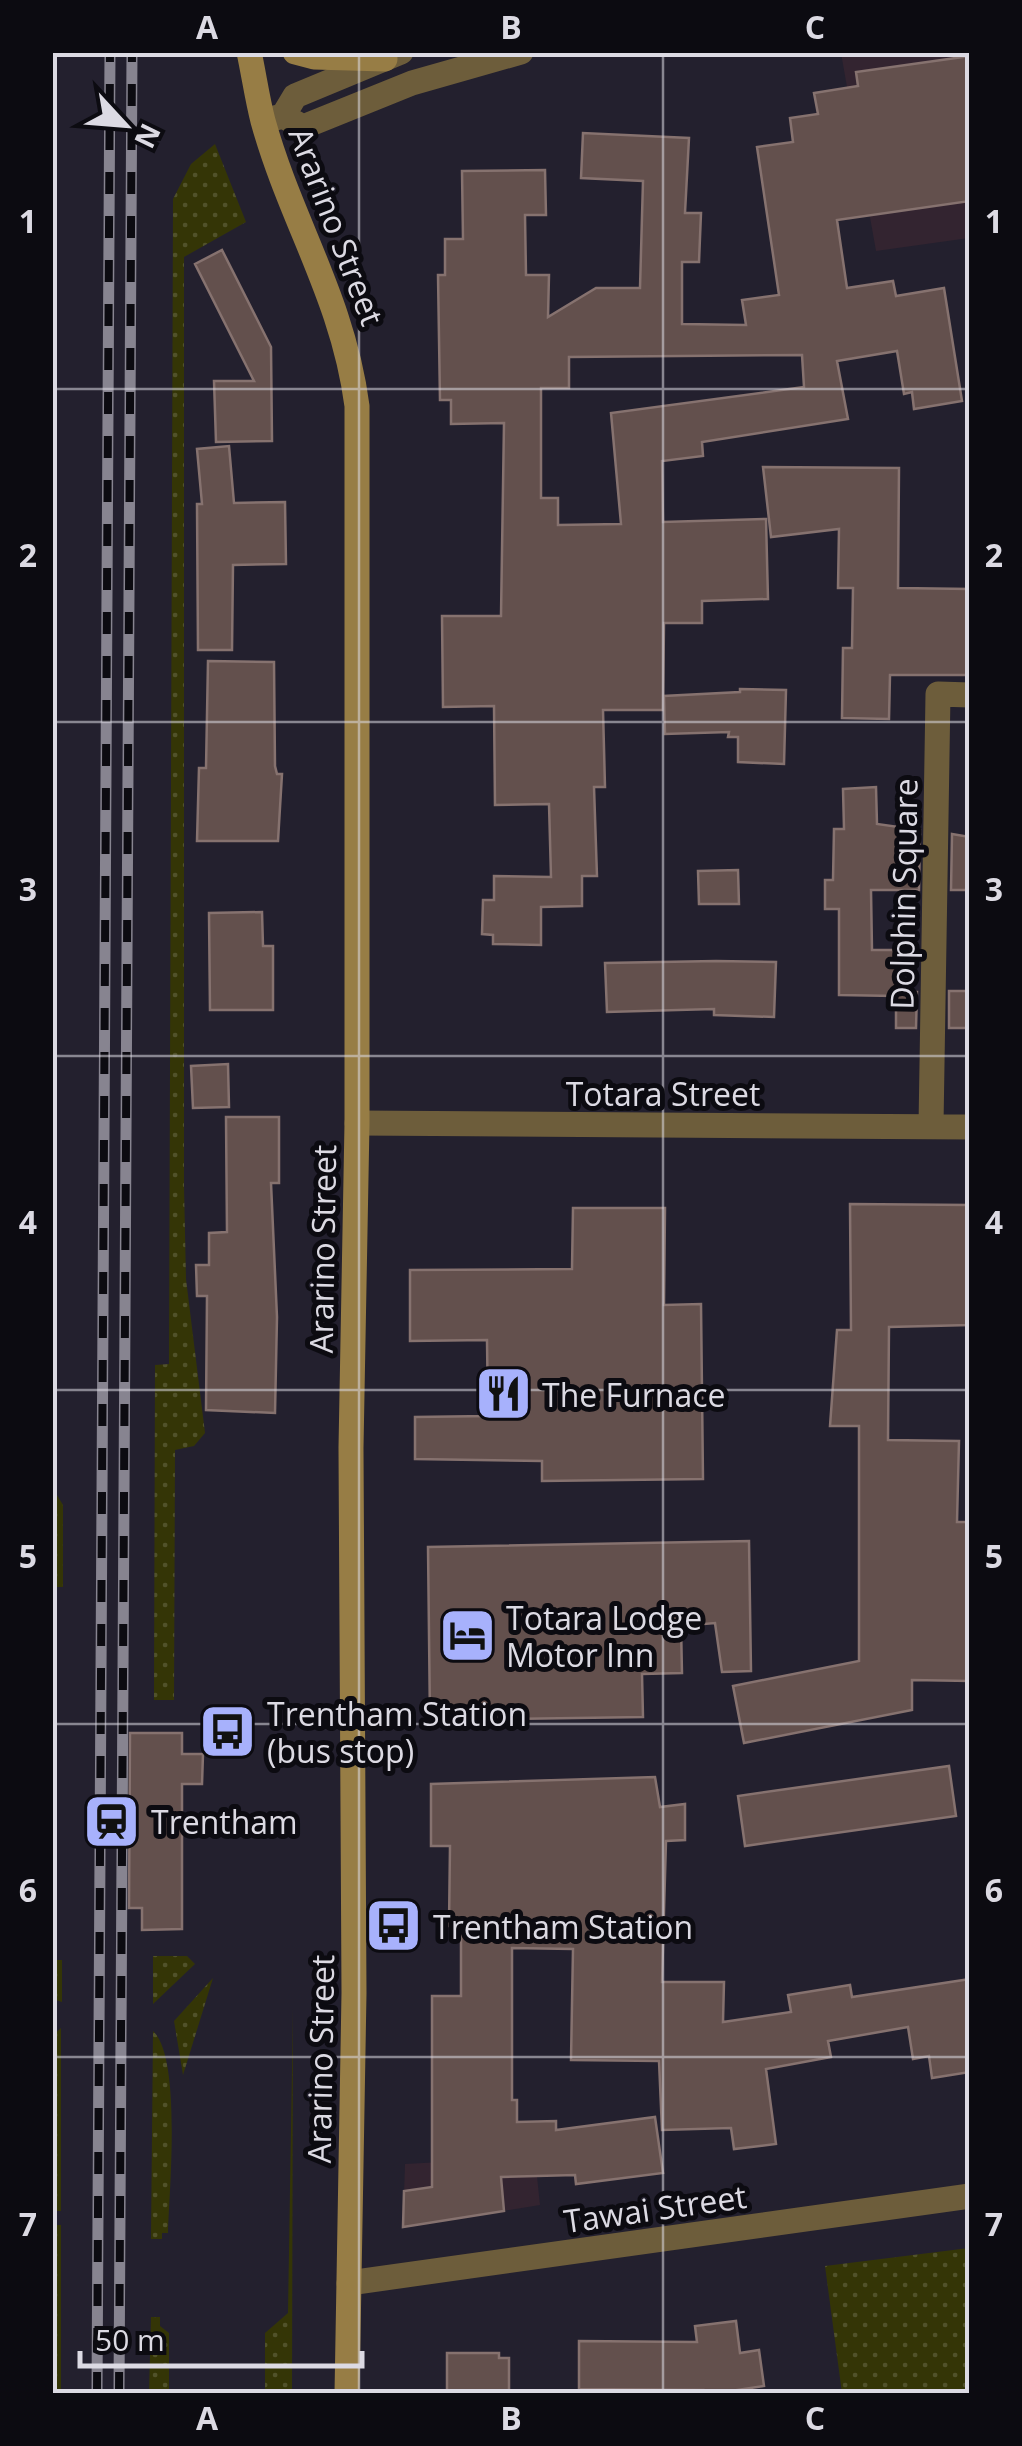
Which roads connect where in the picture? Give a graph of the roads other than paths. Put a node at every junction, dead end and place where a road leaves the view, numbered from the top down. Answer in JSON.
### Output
{"nodes":[{"id":1,"x":249,"y":52,"type":"edge"},
{"id":2,"x":295,"y":52,"type":"edge"},
{"id":3,"x":521,"y":52,"type":"edge"},
{"id":4,"x":393,"y":56,"type":"edge"},
{"id":5,"x":273,"y":118,"type":"junction"},
{"id":6,"x":970,"y":695,"type":"edge"},
{"id":7,"x":357,"y":1123,"type":"junction"},
{"id":8,"x":931,"y":1126,"type":"junction"},
{"id":9,"x":970,"y":1127,"type":"edge"},
{"id":10,"x":970,"y":2196,"type":"edge"},
{"id":11,"x":348,"y":2283,"type":"junction"},
{"id":12,"x":347,"y":2394,"type":"edge"}],
"edges":[{"from":1,"to":5,"type":"street","name":"Ararino Street"},
{"from":2,"to":4,"type":"street"},
{"from":3,"to":5,"type":"street"},
{"from":4,"to":5,"type":"street"},
{"from":5,"to":7,"type":"street","name":"Ararino Street"},
{"from":6,"to":8,"type":"street","name":"Dolphin Square"},
{"from":7,"to":8,"type":"street","name":"Totara Street"},
{"from":7,"to":11,"type":"street","name":"Ararino Street"},
{"from":8,"to":9,"type":"street","name":"Totara Street"},
{"from":10,"to":11,"type":"street","name":"Tawai Street"},
{"from":11,"to":12,"type":"street","name":"Ararino Street"}]}
